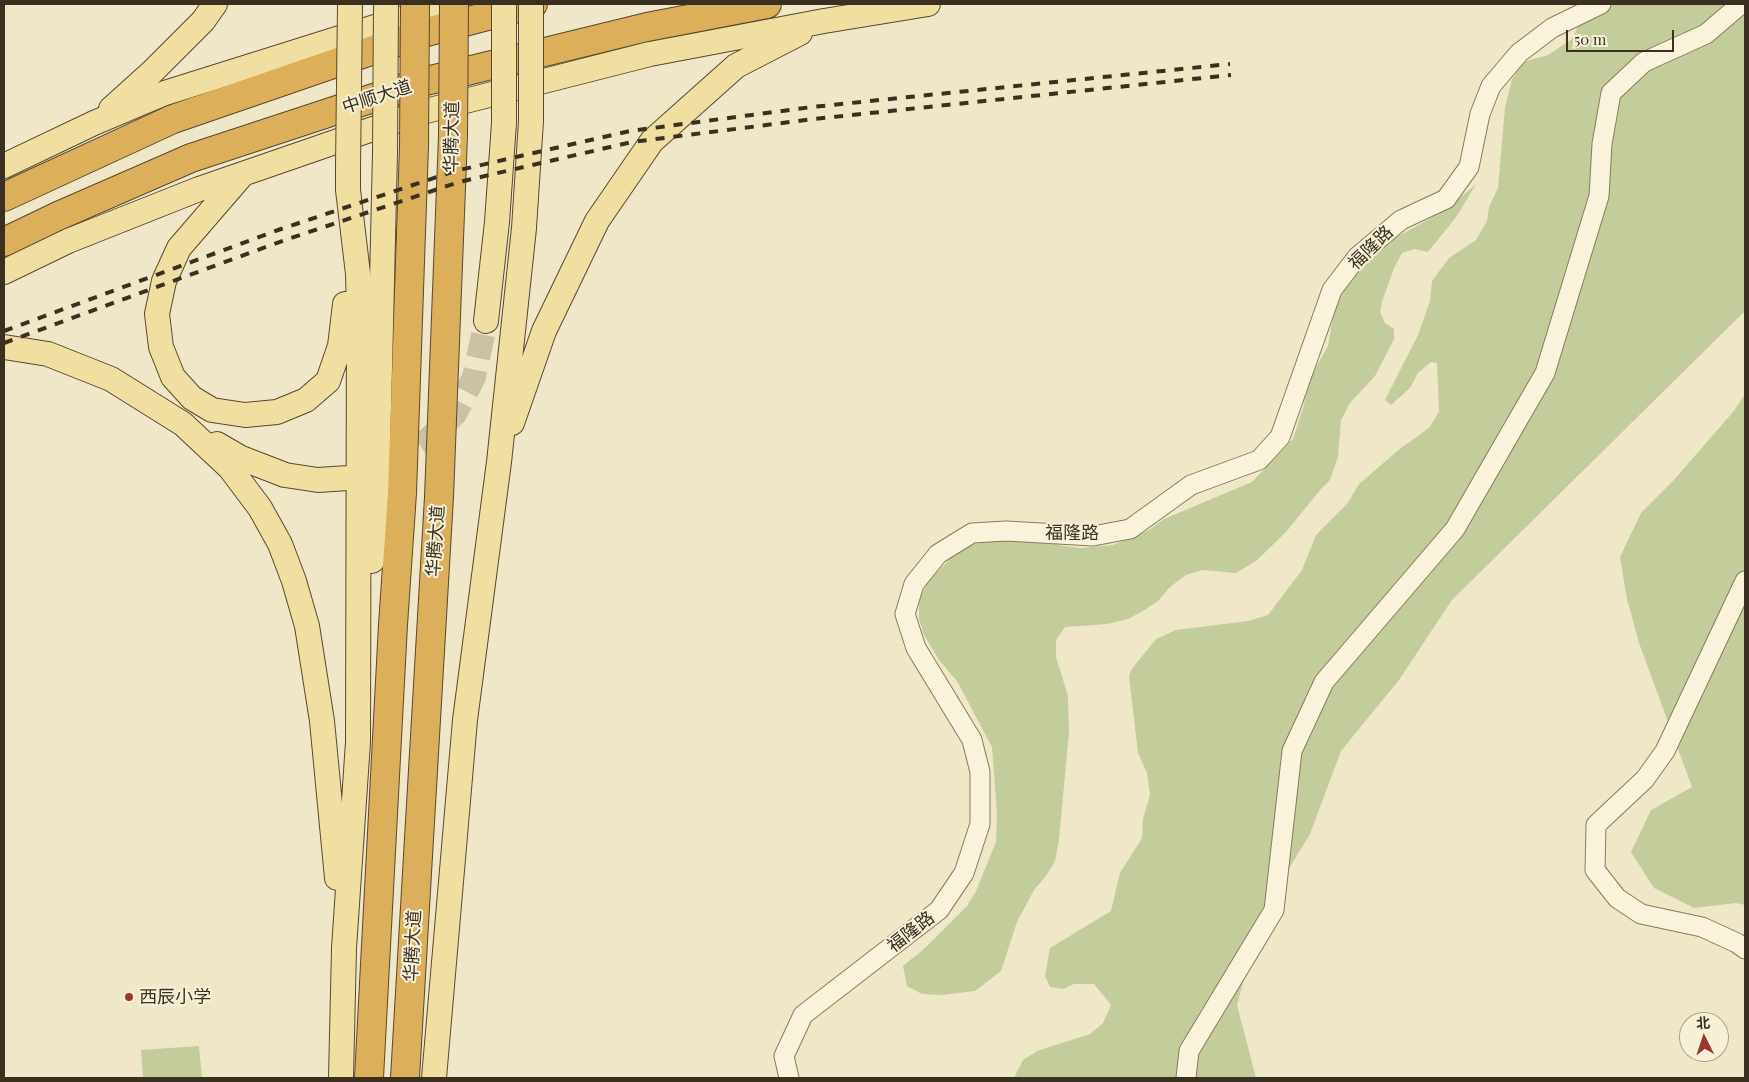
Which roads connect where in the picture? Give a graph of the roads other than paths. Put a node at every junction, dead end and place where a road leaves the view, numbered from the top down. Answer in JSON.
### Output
{"nodes":[{"id":1,"x":215,"y":4,"type":"edge"},
{"id":2,"x":350,"y":4,"type":"edge"},
{"id":3,"x":386,"y":4,"type":"edge"},
{"id":4,"x":415,"y":4,"type":"edge"},
{"id":5,"x":448,"y":4,"type":"edge"},
{"id":6,"x":454,"y":4,"type":"edge"},
{"id":7,"x":504,"y":4,"type":"edge"},
{"id":8,"x":532,"y":4,"type":"edge"},
{"id":9,"x":767,"y":4,"type":"edge"},
{"id":10,"x":928,"y":4,"type":"edge"},
{"id":11,"x":1601,"y":4,"type":"edge"},
{"id":12,"x":1741,"y":4,"type":"edge"},
{"id":13,"x":824,"y":21,"type":"junction"},
{"id":14,"x":94,"y":123,"type":"junction"},
{"id":15,"x":4,"y":166,"type":"edge"},
{"id":16,"x":243,"y":174,"type":"junction"},
{"id":17,"x":348,"y":190,"type":"junction"},
{"id":18,"x":4,"y":197,"type":"edge"},
{"id":19,"x":4,"y":242,"type":"edge"},
{"id":20,"x":4,"y":272,"type":"edge"},
{"id":21,"x":486,"y":321,"type":"tunnel mouth"},
{"id":22,"x":4,"y":347,"type":"edge"},
{"id":23,"x":183,"y":424,"type":"junction"},
{"id":24,"x":499,"y":462,"type":"junction"},
{"id":25,"x":348,"y":478,"type":"dead end"},
{"id":26,"x":1745,"y":581,"type":"edge"},
{"id":27,"x":358,"y":742,"type":"junction"},
{"id":28,"x":344,"y":948,"type":"junction"},
{"id":29,"x":1745,"y":949,"type":"edge"},
{"id":30,"x":341,"y":1078,"type":"edge"},
{"id":31,"x":369,"y":1078,"type":"edge"},
{"id":32,"x":405,"y":1078,"type":"edge"},
{"id":33,"x":434,"y":1078,"type":"edge"},
{"id":34,"x":789,"y":1078,"type":"edge"},
{"id":35,"x":1186,"y":1078,"type":"edge"}],
"edges":[{"from":1,"to":14,"type":"main road"},
{"from":2,"to":17,"type":"main road","bridge":true},
{"from":3,"to":27,"type":"main road","bridge":true},
{"from":4,"to":31,"type":"highway","name":"华腾大道","bridge":true},
{"from":5,"to":14,"type":"main road"},
{"from":6,"to":32,"type":"highway","name":"华腾大道","bridge":true},
{"from":7,"to":21,"type":"main road","bridge":true},
{"from":8,"to":18,"type":"highway"},
{"from":8,"to":24,"type":"main road","bridge":true},
{"from":9,"to":19,"type":"highway","name":"中顺大道"},
{"from":10,"to":13,"type":"main road"},
{"from":11,"to":34,"type":"street","name":"福隆路"},
{"from":12,"to":35,"type":"street"},
{"from":13,"to":16,"type":"main road"},
{"from":13,"to":24,"type":"main road"},
{"from":14,"to":15,"type":"main road"},
{"from":16,"to":17,"type":"main road"},
{"from":16,"to":20,"type":"main road"},
{"from":17,"to":27,"type":"main road"},
{"from":22,"to":23,"type":"main road"},
{"from":23,"to":25,"type":"main road"},
{"from":23,"to":28,"type":"main road"},
{"from":24,"to":33,"type":"main road"},
{"from":26,"to":29,"type":"street"},
{"from":27,"to":28,"type":"main road"},
{"from":28,"to":30,"type":"main road"}]}
